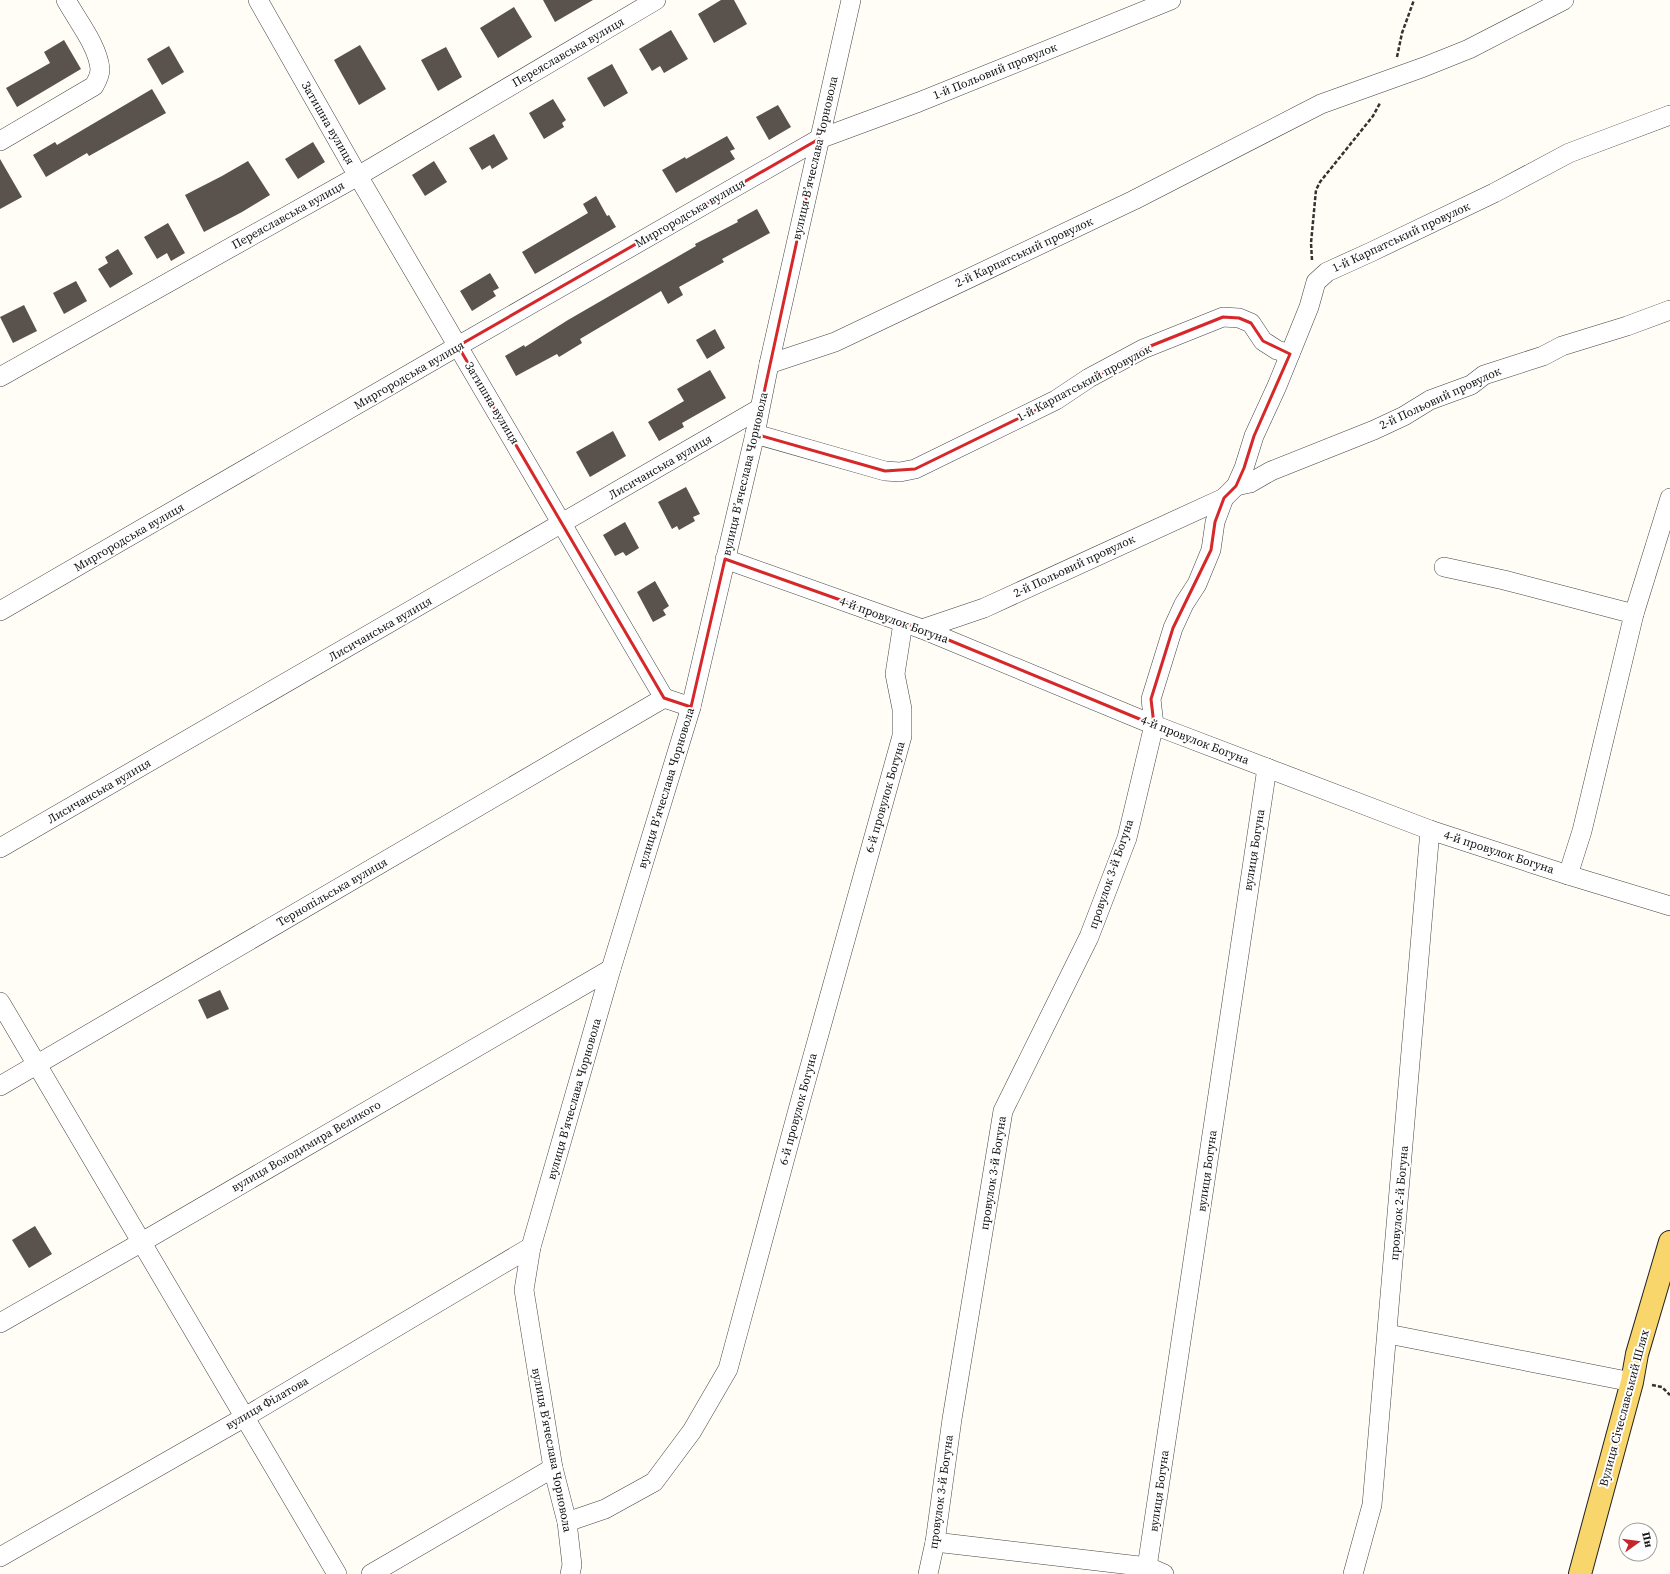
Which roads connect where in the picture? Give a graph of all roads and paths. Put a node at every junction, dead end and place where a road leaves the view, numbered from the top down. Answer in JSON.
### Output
{"nodes":[{"id":1,"x":66,"y":0,"type":"edge"},
{"id":2,"x":258,"y":0,"type":"edge"},
{"id":3,"x":656,"y":0,"type":"edge"},
{"id":4,"x":852,"y":0,"type":"edge"},
{"id":5,"x":1170,"y":0,"type":"edge"},
{"id":6,"x":1414,"y":0,"type":"edge"},
{"id":7,"x":1564,"y":0,"type":"edge"},
{"id":8,"x":1392,"y":78,"type":"junction"},
{"id":9,"x":1670,"y":115,"type":"edge"},
{"id":10,"x":819,"y":139,"type":"junction"},
{"id":11,"x":0,"y":141,"type":"edge"},
{"id":12,"x":358,"y":176,"type":"junction"},
{"id":13,"x":1316,"y":282,"type":"junction"},
{"id":14,"x":1670,"y":310,"type":"edge"},
{"id":15,"x":458,"y":346,"type":"junction"},
{"id":16,"x":1290,"y":354,"type":"junction"},
{"id":17,"x":769,"y":364,"type":"junction"},
{"id":18,"x":0,"y":377,"type":"edge"},
{"id":19,"x":759,"y":409,"type":"junction"},
{"id":20,"x":755,"y":434,"type":"junction"},
{"id":21,"x":1230,"y":492,"type":"junction"},
{"id":22,"x":1670,"y":498,"type":"edge"},
{"id":23,"x":562,"y":523,"type":"junction"},
{"id":24,"x":726,"y":559,"type":"junction"},
{"id":25,"x":1444,"y":567,"type":"dead end"},
{"id":26,"x":0,"y":611,"type":"edge"},
{"id":27,"x":1634,"y":614,"type":"junction"},
{"id":28,"x":903,"y":623,"type":"junction"},
{"id":29,"x":922,"y":629,"type":"junction"},
{"id":30,"x":664,"y":698,"type":"junction"},
{"id":31,"x":691,"y":707,"type":"junction"},
{"id":32,"x":1154,"y":725,"type":"junction"},
{"id":33,"x":1267,"y":768,"type":"junction"},
{"id":34,"x":1430,"y":830,"type":"junction"},
{"id":35,"x":0,"y":848,"type":"edge"},
{"id":36,"x":1568,"y":875,"type":"junction"},
{"id":37,"x":1670,"y":906,"type":"edge"},
{"id":38,"x":611,"y":968,"type":"junction"},
{"id":39,"x":0,"y":1002,"type":"edge"},
{"id":40,"x":37,"y":1065,"type":"junction"},
{"id":41,"x":0,"y":1086,"type":"edge"},
{"id":42,"x":142,"y":1242,"type":"junction"},
{"id":43,"x":1670,"y":1242,"type":"edge"},
{"id":44,"x":531,"y":1247,"type":"junction"},
{"id":45,"x":0,"y":1323,"type":"edge"},
{"id":46,"x":1388,"y":1334,"type":"junction"},
{"id":47,"x":1632,"y":1382,"type":"junction"},
{"id":48,"x":245,"y":1417,"type":"junction"},
{"id":49,"x":553,"y":1468,"type":"junction"},
{"id":50,"x":567,"y":1522,"type":"junction"},
{"id":51,"x":935,"y":1542,"type":"junction"},
{"id":52,"x":0,"y":1557,"type":"edge"},
{"id":53,"x":1153,"y":1572,"type":"edge"},
{"id":54,"x":337,"y":1574,"type":"edge"},
{"id":55,"x":371,"y":1574,"type":"edge"},
{"id":56,"x":570,"y":1574,"type":"edge"},
{"id":57,"x":928,"y":1574,"type":"edge"},
{"id":58,"x":1353,"y":1574,"type":"edge"},
{"id":59,"x":1580,"y":1574,"type":"edge"}],
"edges":[{"from":1,"to":11,"type":"street"},
{"from":2,"to":12,"type":"street","name":"Затишна вулиця"},
{"from":3,"to":12,"type":"street","name":"Переяславська вулиця"},
{"from":4,"to":10,"type":"street","name":"вулиця Вʼячеслава Чорновола"},
{"from":5,"to":10,"type":"street","name":"1-й Польовий провулок"},
{"from":6,"to":8,"type":"path"},
{"from":7,"to":8,"type":"street","name":"2-й Карпатський провулок"},
{"from":8,"to":13,"type":"path"},
{"from":8,"to":17,"type":"street","name":"2-й Карпатський провулок"},
{"from":9,"to":13,"type":"street","name":"1-й Карпатський провулок"},
{"from":10,"to":15,"type":"street","name":"Миргородська вулиця"},
{"from":10,"to":17,"type":"street","name":"вулиця Вʼячеслава Чорновола"},
{"from":12,"to":15,"type":"street","name":"Затишна вулиця"},
{"from":12,"to":18,"type":"street","name":"Переяславська вулиця"},
{"from":13,"to":16,"type":"street"},
{"from":14,"to":21,"type":"street","name":"2-й Польовий провулок"},
{"from":15,"to":23,"type":"street","name":"Затишна вулиця"},
{"from":15,"to":26,"type":"street","name":"Миргородська вулиця"},
{"from":16,"to":20,"type":"street","name":"1-й Карпатський провулок"},
{"from":16,"to":21,"type":"street"},
{"from":17,"to":19,"type":"street","name":"вулиця Вʼячеслава Чорновола"},
{"from":19,"to":20,"type":"street","name":"вулиця Вʼячеслава Чорновола"},
{"from":19,"to":23,"type":"street","name":"Лисичанська вулиця"},
{"from":20,"to":24,"type":"street","name":"вулиця Вʼячеслава Чорновола"},
{"from":21,"to":29,"type":"street","name":"2-й Польовий провулок"},
{"from":21,"to":32,"type":"street"},
{"from":22,"to":27,"type":"street"},
{"from":23,"to":30,"type":"street","name":"Затишна вулиця"},
{"from":23,"to":35,"type":"street","name":"Лисичанська вулиця"},
{"from":24,"to":28,"type":"street","name":"4-й провулок Богуна"},
{"from":24,"to":31,"type":"street","name":"вулиця Вʼячеслава Чорновола"},
{"from":25,"to":27,"type":"street"},
{"from":27,"to":36,"type":"street"},
{"from":28,"to":29,"type":"street","name":"4-й провулок Богуна"},
{"from":28,"to":50,"type":"street","name":"6-й провулок Богуна"},
{"from":29,"to":32,"type":"street","name":"4-й провулок Богуна"},
{"from":30,"to":31,"type":"street"},
{"from":30,"to":40,"type":"street","name":"Тернопільська вулиця"},
{"from":31,"to":38,"type":"street","name":"вулиця Вʼячеслава Чорновола"},
{"from":32,"to":33,"type":"street","name":"4-й провулок Богуна"},
{"from":32,"to":51,"type":"street","name":"провулок 3-й Богуна"},
{"from":33,"to":34,"type":"street","name":"4-й провулок Богуна"},
{"from":33,"to":53,"type":"street","name":"вулиця Богуна"},
{"from":34,"to":36,"type":"street","name":"4-й провулок Богуна"},
{"from":34,"to":46,"type":"street","name":"провулок 2-й Богуна"},
{"from":36,"to":37,"type":"street","name":"4-й провулок Богуна"},
{"from":38,"to":42,"type":"street","name":"вулиця Володимира Великого"},
{"from":38,"to":44,"type":"street","name":"вулиця Вʼячеслава Чорновола"},
{"from":39,"to":40,"type":"street"},
{"from":40,"to":41,"type":"street","name":"Тернопільська вулиця"},
{"from":40,"to":42,"type":"street"},
{"from":42,"to":45,"type":"street","name":"вулиця Володимира Великого"},
{"from":42,"to":48,"type":"street"},
{"from":43,"to":47,"type":"main road","name":"Вулиця Січеславський Шлях"},
{"from":44,"to":48,"type":"street","name":"вулиця Філатова"},
{"from":44,"to":49,"type":"street","name":"вулиця Вʼячеслава Чорновола"},
{"from":46,"to":47,"type":"street"},
{"from":46,"to":58,"type":"street","name":"провулок 2-й Богуна"},
{"from":47,"to":59,"type":"main road","name":"Вулиця Січеславський Шлях"},
{"from":48,"to":52,"type":"street","name":"вулиця Філатова"},
{"from":48,"to":54,"type":"street"},
{"from":49,"to":50,"type":"street","name":"вулиця Вʼячеслава Чорновола"},
{"from":49,"to":55,"type":"street"},
{"from":50,"to":56,"type":"street","name":"вулиця Вʼячеслава Чорновола"},
{"from":51,"to":53,"type":"street"},
{"from":51,"to":57,"type":"street","name":"провулок 3-й Богуна"}]}
